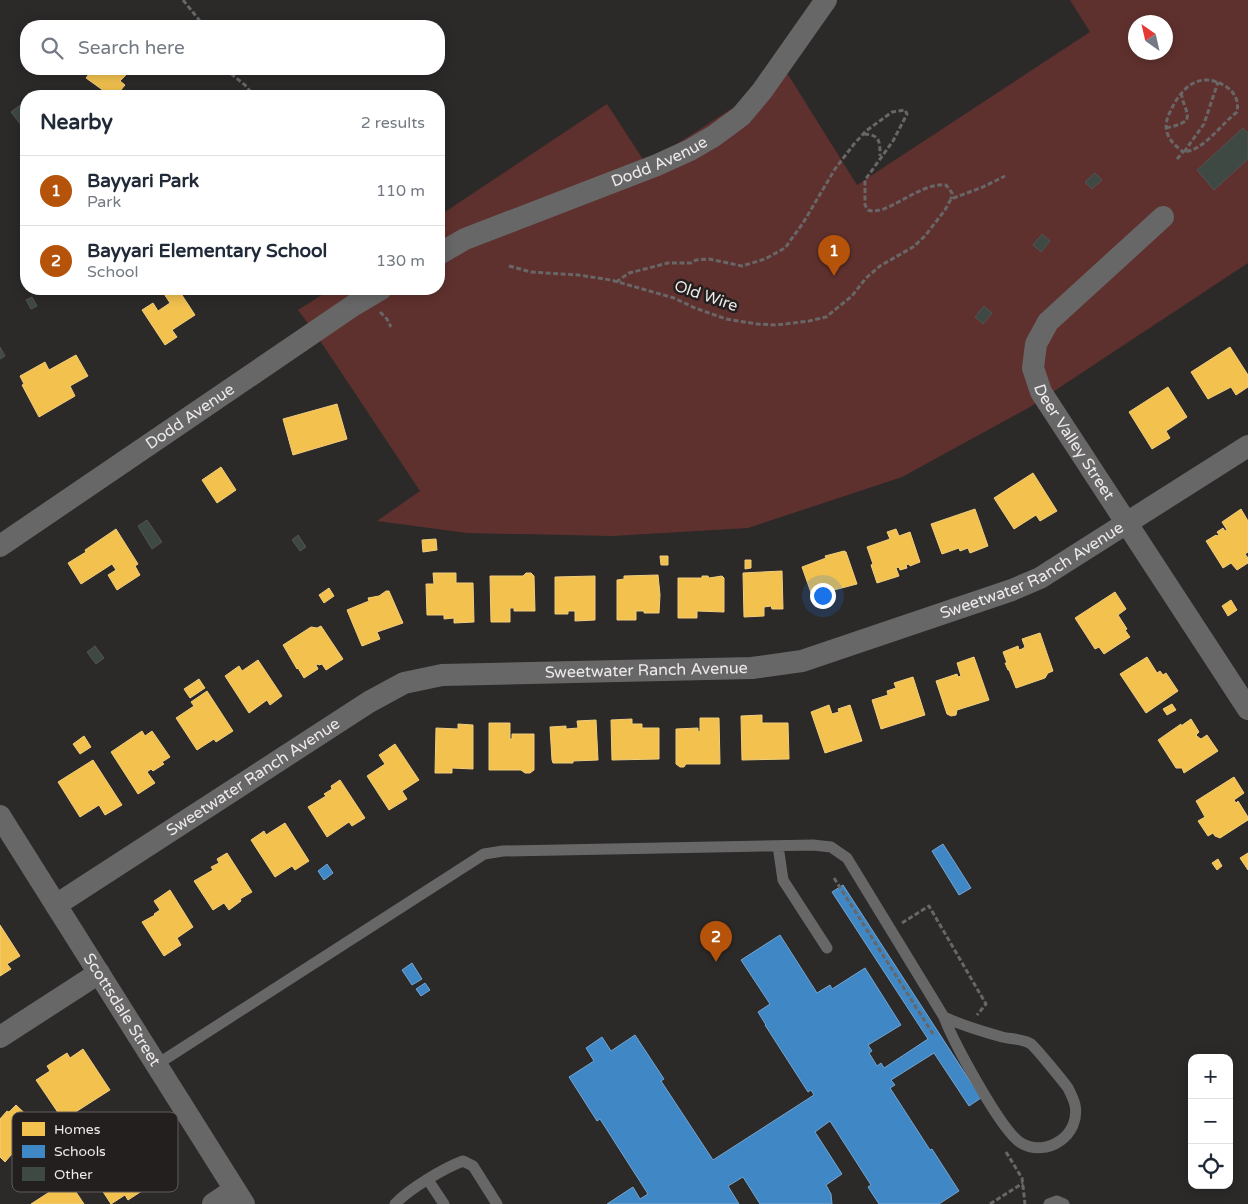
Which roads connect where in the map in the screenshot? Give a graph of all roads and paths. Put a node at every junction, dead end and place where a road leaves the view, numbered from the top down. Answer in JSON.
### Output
{"nodes":[{"id":1,"x":183,"y":0,"type":"edge"},
{"id":2,"x":826,"y":0,"type":"edge"},
{"id":3,"x":199,"y":20,"type":"edge"},
{"id":4,"x":232,"y":75,"type":"edge"},
{"id":5,"x":1218,"y":82,"type":"junction"},
{"id":6,"x":249,"y":90,"type":"edge"},
{"id":7,"x":1181,"y":92,"type":"junction"},
{"id":8,"x":1166,"y":128,"type":"junction"},
{"id":9,"x":863,"y":134,"type":"junction"},
{"id":10,"x":1183,"y":152,"type":"junction"},
{"id":11,"x":880,"y":157,"type":"junction"},
{"id":12,"x":1177,"y":158,"type":"dead end"},
{"id":13,"x":1005,"y":176,"type":"dead end"},
{"id":14,"x":951,"y":199,"type":"junction"},
{"id":15,"x":1164,"y":217,"type":"dead end"},
{"id":16,"x":445,"y":251,"type":"edge"},
{"id":17,"x":509,"y":266,"type":"dead end"},
{"id":18,"x":616,"y":282,"type":"junction"},
{"id":19,"x":371,"y":295,"type":"edge"},
{"id":20,"x":1248,"y":446,"type":"edge"},
{"id":21,"x":1127,"y":524,"type":"junction"},
{"id":22,"x":0,"y":546,"type":"edge"},
{"id":23,"x":1248,"y":710,"type":"edge"},
{"id":24,"x":0,"y":816,"type":"edge"},
{"id":25,"x":778,"y":846,"type":"junction"},
{"id":26,"x":56,"y":905,"type":"junction"},
{"id":27,"x":890,"y":931,"type":"junction"},
{"id":28,"x":827,"y":948,"type":"dead end"},
{"id":29,"x":99,"y":973,"type":"junction"},
{"id":30,"x":944,"y":1017,"type":"junction"},
{"id":31,"x":966,"y":1027,"type":"junction"},
{"id":32,"x":0,"y":1037,"type":"edge"},
{"id":33,"x":156,"y":1065,"type":"junction"},
{"id":34,"x":428,"y":1180,"type":"junction"},
{"id":35,"x":1023,"y":1183,"type":"dead end"},
{"id":36,"x":239,"y":1197,"type":"edge"},
{"id":37,"x":213,"y":1204,"type":"edge"},
{"id":38,"x":394,"y":1204,"type":"edge"},
{"id":39,"x":444,"y":1204,"type":"edge"},
{"id":40,"x":497,"y":1204,"type":"edge"},
{"id":41,"x":990,"y":1204,"type":"edge"},
{"id":42,"x":1049,"y":1204,"type":"edge"},
{"id":43,"x":1064,"y":1204,"type":"edge"}],
"edges":[{"from":1,"to":3,"type":"path"},
{"from":2,"to":16,"type":"street","name":"Dodd Avenue"},
{"from":4,"to":6,"type":"path"},
{"from":5,"to":7,"type":"path"},
{"from":5,"to":10,"type":"path"},
{"from":5,"to":10,"type":"path"},
{"from":7,"to":8,"type":"path"},
{"from":7,"to":8,"type":"path"},
{"from":8,"to":10,"type":"path"},
{"from":9,"to":11,"type":"path"},
{"from":9,"to":11,"type":"path","name":"Old Wire"},
{"from":9,"to":18,"type":"path","name":"Old Wire"},
{"from":10,"to":12,"type":"path"},
{"from":11,"to":14,"type":"path","name":"Old Wire"},
{"from":13,"to":14,"type":"path"},
{"from":14,"to":18,"type":"path","name":"Old Wire"},
{"from":15,"to":21,"type":"street","name":"Deer Valley Street"},
{"from":17,"to":18,"type":"path","name":"Old Wire"},
{"from":19,"to":22,"type":"street","name":"Dodd Avenue"},
{"from":20,"to":21,"type":"street","name":"Sweetwater Ranch Avenue"},
{"from":21,"to":23,"type":"street","name":"Deer Valley Street"},
{"from":21,"to":26,"type":"street","name":"Sweetwater Ranch Avenue"},
{"from":24,"to":26,"type":"street","name":"Scottsdale Street"},
{"from":25,"to":27,"type":"lane"},
{"from":25,"to":28,"type":"lane"},
{"from":25,"to":33,"type":"lane"},
{"from":26,"to":29,"type":"street","name":"Scottsdale Street"},
{"from":27,"to":30,"type":"lane"},
{"from":27,"to":31,"type":"path"},
{"from":29,"to":32,"type":"street"},
{"from":29,"to":33,"type":"street","name":"Scottsdale Street"},
{"from":30,"to":31,"type":"lane"},
{"from":30,"to":31,"type":"lane"},
{"from":33,"to":36,"type":"street","name":"Scottsdale Street"},
{"from":34,"to":38,"type":"lane"},
{"from":34,"to":39,"type":"lane"},
{"from":34,"to":40,"type":"lane"},
{"from":35,"to":41,"type":"path"},
{"from":36,"to":37,"type":"street"},
{"from":42,"to":43,"type":"lane"}]}
